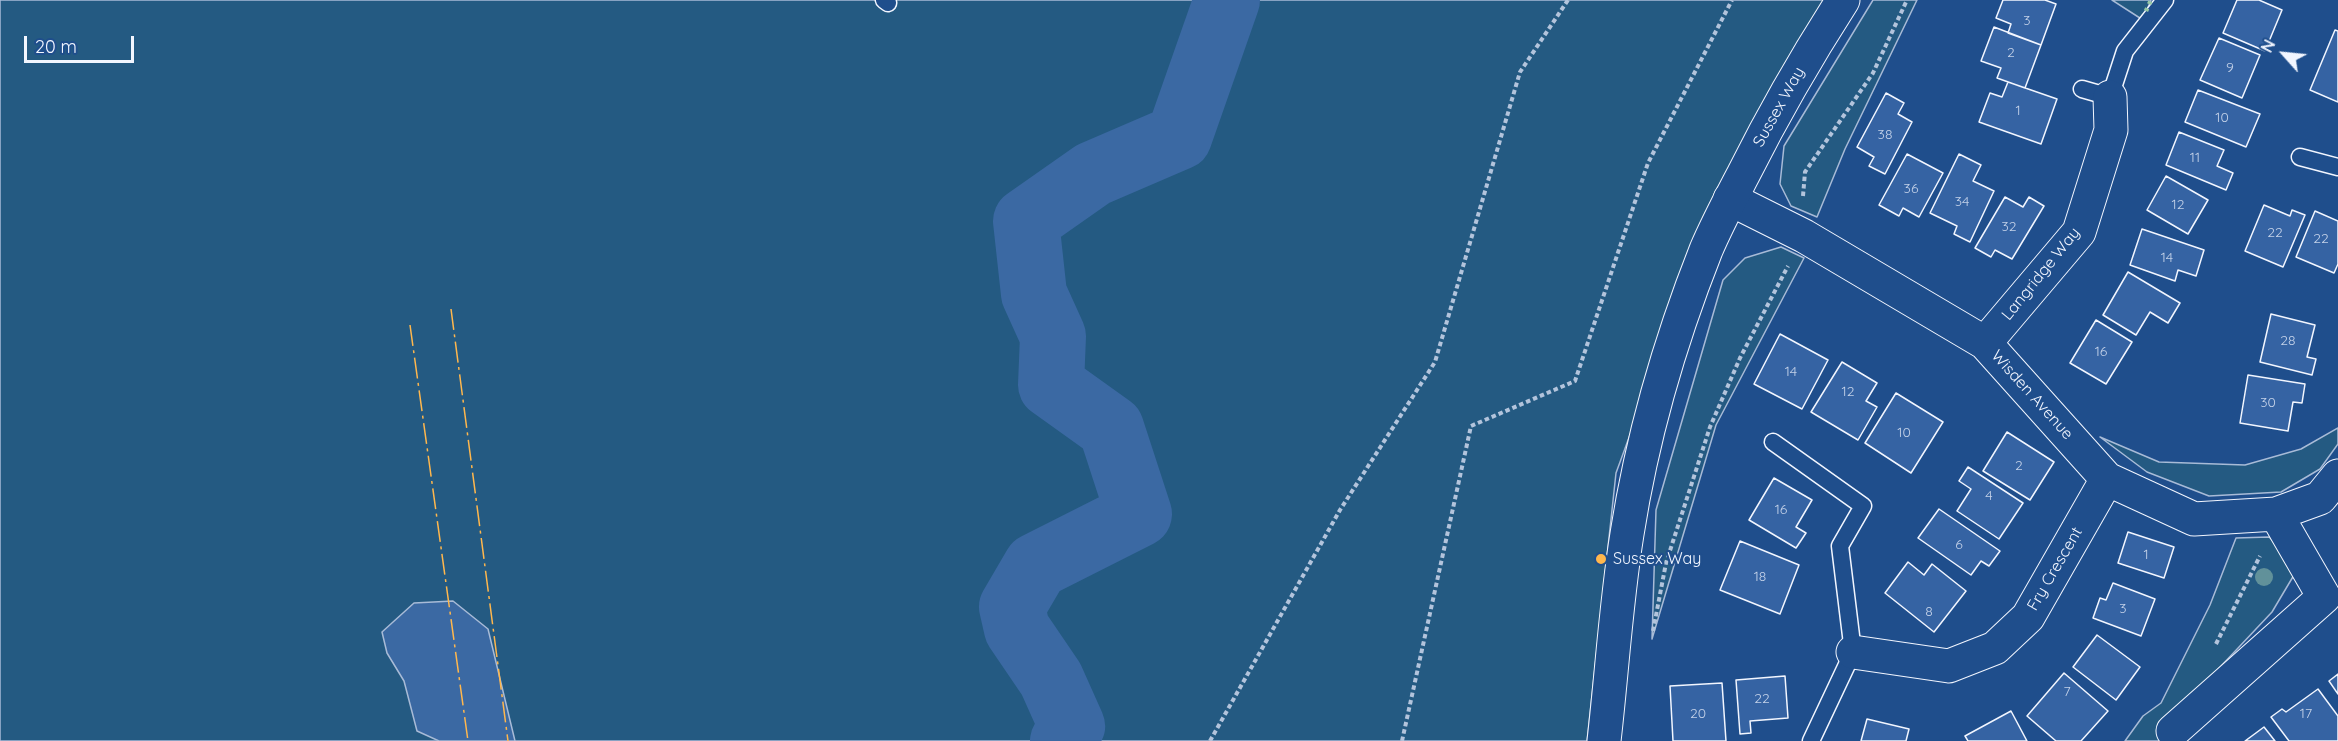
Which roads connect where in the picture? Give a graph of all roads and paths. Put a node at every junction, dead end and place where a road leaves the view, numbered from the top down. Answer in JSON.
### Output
{"nodes":[{"id":1,"x":1568,"y":0,"type":"edge"},
{"id":2,"x":1732,"y":0,"type":"edge"},
{"id":3,"x":1843,"y":0,"type":"edge"},
{"id":4,"x":1907,"y":0,"type":"edge"},
{"id":5,"x":2165,"y":0,"type":"edge"},
{"id":6,"x":2096,"y":93,"type":"joint"},
{"id":7,"x":2300,"y":157,"type":"dead end"},
{"id":8,"x":2338,"y":167,"type":"edge"},
{"id":9,"x":1730,"y":199,"type":"junction"},
{"id":10,"x":1804,"y":236,"type":"junction"},
{"id":11,"x":1985,"y":342,"type":"junction"},
{"id":12,"x":1773,"y":442,"type":"dead end"},
{"id":13,"x":2338,"y":476,"type":"edge"},
{"id":14,"x":2107,"y":480,"type":"junction"},
{"id":15,"x":2276,"y":514,"type":"junction"},
{"id":16,"x":2331,"y":602,"type":"edge"},
{"id":17,"x":1652,"y":639,"type":"dead end"},
{"id":18,"x":2214,"y":650,"type":"dead end"},
{"id":19,"x":1853,"y":652,"type":"junction"},
{"id":20,"x":2173,"y":731,"type":"dead end"},
{"id":21,"x":1210,"y":741,"type":"edge"},
{"id":22,"x":1402,"y":741,"type":"edge"},
{"id":23,"x":1604,"y":741,"type":"edge"},
{"id":24,"x":1811,"y":741,"type":"edge"}],
"edges":[{"from":1,"to":21,"type":"path"},
{"from":2,"to":22,"type":"path"},
{"from":3,"to":9,"type":"street","name":"Sussex Way"},
{"from":4,"to":10,"type":"path"},
{"from":5,"to":6,"type":"lane"},
{"from":6,"to":11,"type":"street","name":"Langridge Way"},
{"from":7,"to":8,"type":"lane"},
{"from":9,"to":10,"type":"street","name":"Wisden Avenue"},
{"from":9,"to":23,"type":"street","name":"Sussex Way"},
{"from":10,"to":11,"type":"street","name":"Wisden Avenue"},
{"from":10,"to":17,"type":"path"},
{"from":11,"to":14,"type":"street","name":"Wisden Avenue"},
{"from":12,"to":19,"type":"lane"},
{"from":13,"to":15,"type":"street","name":"Wisden Avenue"},
{"from":14,"to":15,"type":"street","name":"Wisden Avenue"},
{"from":14,"to":19,"type":"street","name":"Fry Crescent"},
{"from":15,"to":16,"type":"street"},
{"from":15,"to":18,"type":"path"},
{"from":16,"to":20,"type":"street"},
{"from":19,"to":24,"type":"lane"}]}
